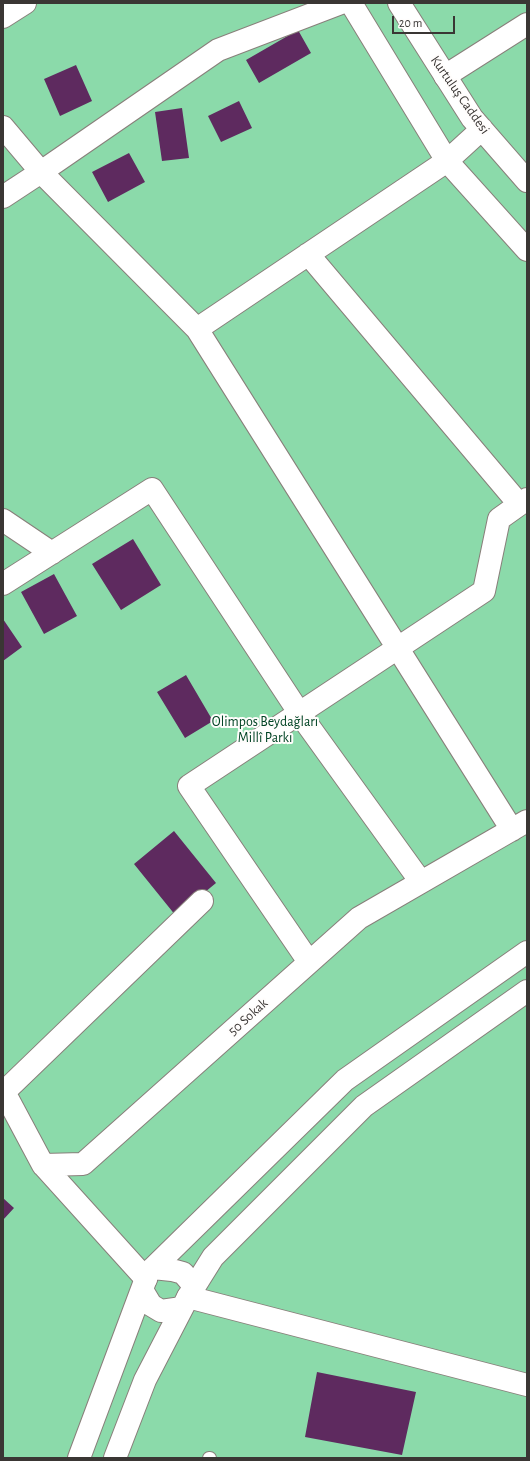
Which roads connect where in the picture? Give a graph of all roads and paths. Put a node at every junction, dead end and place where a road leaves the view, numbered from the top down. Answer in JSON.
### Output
{"nodes":[{"id":1,"x":25,"y":3,"type":"edge"},
{"id":2,"x":341,"y":3,"type":"edge"},
{"id":3,"x":352,"y":3,"type":"edge"},
{"id":4,"x":399,"y":3,"type":"edge"},
{"id":5,"x":3,"y":17,"type":"edge"},
{"id":6,"x":527,"y":24,"type":"edge"},
{"id":7,"x":446,"y":76,"type":"junction"},
{"id":8,"x":3,"y":127,"type":"edge"},
{"id":9,"x":482,"y":129,"type":"junction"},
{"id":10,"x":447,"y":161,"type":"junction"},
{"id":11,"x":41,"y":172,"type":"junction"},
{"id":12,"x":527,"y":181,"type":"edge"},
{"id":13,"x":3,"y":197,"type":"edge"},
{"id":14,"x":527,"y":250,"type":"edge"},
{"id":15,"x":308,"y":254,"type":"junction"},
{"id":16,"x":197,"y":329,"type":"junction"},
{"id":17,"x":523,"y":502,"type":"edge"},
{"id":18,"x":3,"y":520,"type":"edge"},
{"id":19,"x":52,"y":553,"type":"junction"},
{"id":20,"x":3,"y":584,"type":"edge"},
{"id":21,"x":397,"y":648,"type":"junction"},
{"id":22,"x":299,"y":713,"type":"junction"},
{"id":23,"x":519,"y":825,"type":"edge"},
{"id":24,"x":421,"y":882,"type":"junction"},
{"id":25,"x":202,"y":902,"type":"dead end"},
{"id":26,"x":527,"y":952,"type":"edge"},
{"id":27,"x":309,"y":962,"type":"junction"},
{"id":28,"x":527,"y":991,"type":"edge"},
{"id":29,"x":3,"y":1092,"type":"edge"},
{"id":30,"x":43,"y":1165,"type":"junction"},
{"id":31,"x":147,"y":1279,"type":"junction"},
{"id":32,"x":188,"y":1297,"type":"junction"},
{"id":33,"x":527,"y":1385,"type":"edge"},
{"id":34,"x":78,"y":1458,"type":"edge"},
{"id":35,"x":115,"y":1458,"type":"edge"}],
"edges":[{"from":1,"to":5,"type":"street"},
{"from":2,"to":11,"type":"street"},
{"from":3,"to":10,"type":"street"},
{"from":4,"to":7,"type":"street","name":"Kurtuluş Caddesi"},
{"from":6,"to":7,"type":"street"},
{"from":7,"to":9,"type":"street","name":"Kurtuluş Caddesi"},
{"from":8,"to":11,"type":"street"},
{"from":9,"to":10,"type":"street"},
{"from":9,"to":12,"type":"street","name":"Kurtuluş Caddesi"},
{"from":10,"to":14,"type":"street"},
{"from":10,"to":15,"type":"street"},
{"from":11,"to":13,"type":"street"},
{"from":11,"to":16,"type":"street"},
{"from":15,"to":16,"type":"street"},
{"from":15,"to":17,"type":"street"},
{"from":16,"to":21,"type":"street"},
{"from":17,"to":21,"type":"street"},
{"from":18,"to":19,"type":"street"},
{"from":19,"to":20,"type":"street"},
{"from":19,"to":22,"type":"street"},
{"from":21,"to":22,"type":"street"},
{"from":21,"to":23,"type":"street"},
{"from":22,"to":24,"type":"street"},
{"from":22,"to":27,"type":"street"},
{"from":23,"to":24,"type":"street","name":"50 Sokak"},
{"from":24,"to":27,"type":"street","name":"50 Sokak"},
{"from":25,"to":29,"type":"street"},
{"from":26,"to":31,"type":"street"},
{"from":27,"to":30,"type":"street","name":"50 Sokak"},
{"from":28,"to":32,"type":"street"},
{"from":29,"to":30,"type":"street"},
{"from":30,"to":31,"type":"street"},
{"from":31,"to":32,"type":"street"},
{"from":31,"to":32,"type":"street"},
{"from":31,"to":34,"type":"street"},
{"from":32,"to":33,"type":"street"},
{"from":32,"to":35,"type":"street"}]}
